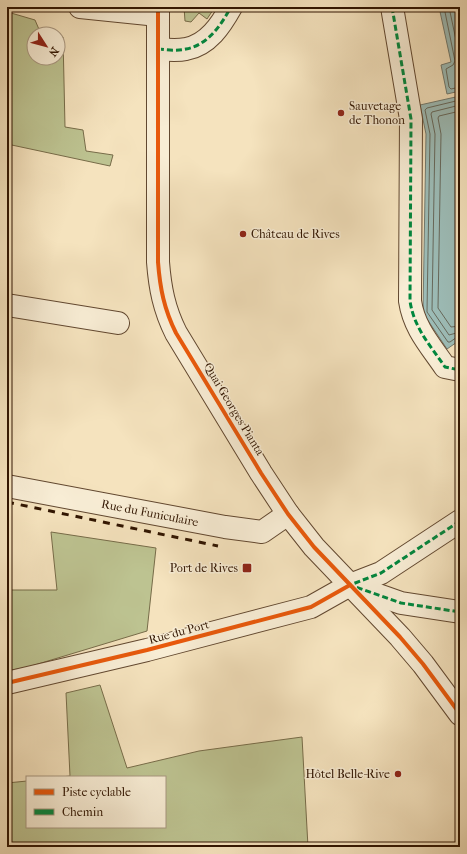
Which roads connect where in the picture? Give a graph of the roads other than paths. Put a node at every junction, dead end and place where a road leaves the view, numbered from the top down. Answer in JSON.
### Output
{"nodes":[{"id":1,"x":80,"y":7,"type":"edge"},
{"id":2,"x":231,"y":7,"type":"edge"},
{"id":3,"x":392,"y":7,"type":"edge"},
{"id":4,"x":158,"y":11,"type":"edge"},
{"id":5,"x":158,"y":49,"type":"junction"},
{"id":6,"x":7,"y":305,"type":"edge"},
{"id":7,"x":118,"y":323,"type":"dead end"},
{"id":8,"x":460,"y":370,"type":"edge"},
{"id":9,"x":7,"y":486,"type":"edge"},
{"id":10,"x":288,"y":514,"type":"junction"},
{"id":11,"x":460,"y":521,"type":"edge"},
{"id":12,"x":350,"y":585,"type":"junction"},
{"id":13,"x":460,"y":612,"type":"edge"},
{"id":14,"x":7,"y":683,"type":"edge"},
{"id":15,"x":460,"y":714,"type":"edge"}],
"edges":[{"from":1,"to":4,"type":"street"},
{"from":2,"to":5,"type":"street"},
{"from":3,"to":8,"type":"street"},
{"from":4,"to":5,"type":"street","name":"Quai Georges Pianta"},
{"from":5,"to":10,"type":"street","name":"Quai Georges Pianta"},
{"from":6,"to":7,"type":"street"},
{"from":9,"to":10,"type":"street","name":"Rue du Funiculaire"},
{"from":10,"to":12,"type":"street","name":"Quai Georges Pianta"},
{"from":11,"to":12,"type":"street","name":"Rue du Port"},
{"from":12,"to":13,"type":"street"},
{"from":12,"to":14,"type":"street","name":"Rue du Port"},
{"from":12,"to":15,"type":"street","name":"Quai Georges Pianta"}]}
